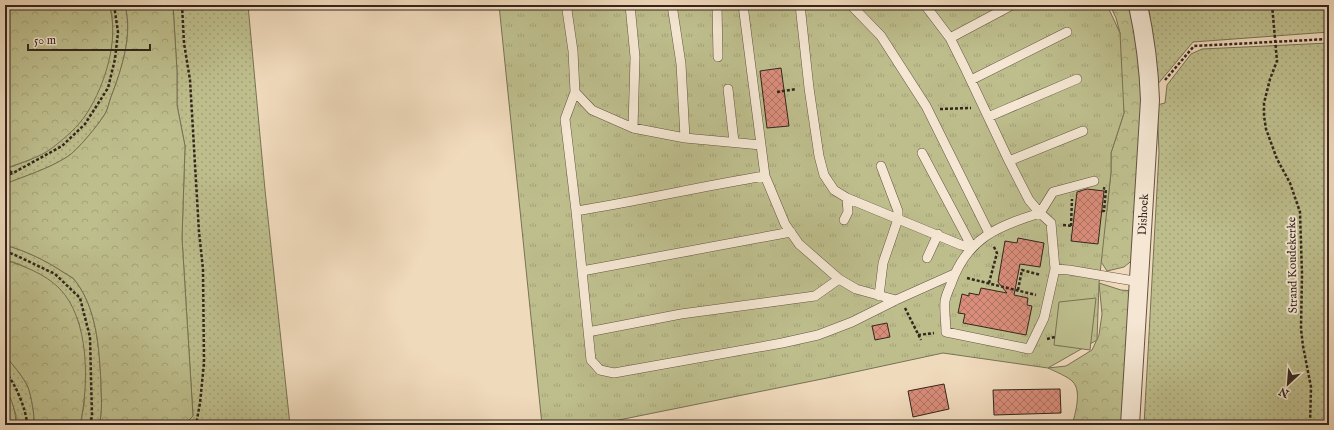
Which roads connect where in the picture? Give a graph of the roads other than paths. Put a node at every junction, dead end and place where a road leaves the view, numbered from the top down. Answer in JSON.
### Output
{"nodes":[{"id":1,"x":570,"y":5,"type":"edge"},
{"id":2,"x":630,"y":5,"type":"edge"},
{"id":3,"x":672,"y":5,"type":"edge"},
{"id":4,"x":717,"y":5,"type":"edge"},
{"id":5,"x":742,"y":5,"type":"edge"},
{"id":6,"x":800,"y":5,"type":"edge"},
{"id":7,"x":851,"y":5,"type":"edge"},
{"id":8,"x":1012,"y":5,"type":"edge"},
{"id":9,"x":1138,"y":5,"type":"edge"},
{"id":10,"x":929,"y":6,"type":"edge"},
{"id":11,"x":1067,"y":32,"type":"dead end"},
{"id":12,"x":950,"y":38,"type":"junction"},
{"id":13,"x":718,"y":57,"type":"dead end"},
{"id":14,"x":1077,"y":79,"type":"dead end"},
{"id":15,"x":971,"y":80,"type":"junction"},
{"id":16,"x":728,"y":89,"type":"dead end"},
{"id":17,"x":575,"y":92,"type":"junction"},
{"id":18,"x":988,"y":116,"type":"junction"},
{"id":19,"x":632,"y":128,"type":"junction"},
{"id":20,"x":1083,"y":131,"type":"dead end"},
{"id":21,"x":685,"y":138,"type":"junction"},
{"id":22,"x":734,"y":142,"type":"junction"},
{"id":23,"x":761,"y":145,"type":"junction"},
{"id":24,"x":922,"y":153,"type":"dead end"},
{"id":25,"x":1009,"y":161,"type":"junction"},
{"id":26,"x":880,"y":166,"type":"dead end"},
{"id":27,"x":765,"y":176,"type":"junction"},
{"id":28,"x":1097,"y":184,"type":"road end"},
{"id":29,"x":847,"y":198,"type":"junction"},
{"id":30,"x":576,"y":211,"type":"junction"},
{"id":31,"x":1040,"y":213,"type":"junction"},
{"id":32,"x":898,"y":219,"type":"junction"},
{"id":33,"x":844,"y":220,"type":"dead end"},
{"id":34,"x":791,"y":232,"type":"junction"},
{"id":35,"x":988,"y":233,"type":"junction"},
{"id":36,"x":938,"y":234,"type":"junction"},
{"id":37,"x":972,"y":247,"type":"junction"},
{"id":38,"x":927,"y":258,"type":"dead end"},
{"id":39,"x":582,"y":271,"type":"junction"},
{"id":40,"x":954,"y":274,"type":"junction"},
{"id":41,"x":1054,"y":274,"type":"junction"},
{"id":42,"x":839,"y":279,"type":"junction"},
{"id":43,"x":1140,"y":282,"type":"junction"},
{"id":44,"x":879,"y":296,"type":"junction"},
{"id":45,"x":898,"y":299,"type":"junction"},
{"id":46,"x":588,"y":332,"type":"junction"},
{"id":47,"x":1130,"y":425,"type":"edge"}],
"edges":[{"from":1,"to":17,"type":"lane"},
{"from":2,"to":19,"type":"lane"},
{"from":3,"to":21,"type":"lane"},
{"from":4,"to":13,"type":"lane"},
{"from":5,"to":23,"type":"lane"},
{"from":6,"to":29,"type":"lane"},
{"from":7,"to":35,"type":"lane"},
{"from":8,"to":12,"type":"lane"},
{"from":9,"to":43,"type":"street","name":"Dishoek"},
{"from":10,"to":12,"type":"lane"},
{"from":11,"to":15,"type":"lane"},
{"from":12,"to":15,"type":"lane"},
{"from":14,"to":18,"type":"lane"},
{"from":15,"to":18,"type":"lane"},
{"from":16,"to":22,"type":"lane"},
{"from":17,"to":19,"type":"lane"},
{"from":17,"to":30,"type":"lane"},
{"from":18,"to":25,"type":"lane"},
{"from":19,"to":21,"type":"lane"},
{"from":20,"to":25,"type":"lane"},
{"from":21,"to":22,"type":"lane"},
{"from":22,"to":23,"type":"lane"},
{"from":23,"to":27,"type":"lane"},
{"from":24,"to":37,"type":"lane"},
{"from":25,"to":31,"type":"lane"},
{"from":26,"to":32,"type":"lane"},
{"from":27,"to":30,"type":"lane"},
{"from":27,"to":34,"type":"lane"},
{"from":28,"to":31,"type":"lane"},
{"from":29,"to":32,"type":"lane"},
{"from":29,"to":33,"type":"lane"},
{"from":30,"to":39,"type":"lane"},
{"from":31,"to":35,"type":"lane"},
{"from":31,"to":41,"type":"lane"},
{"from":32,"to":36,"type":"lane"},
{"from":32,"to":44,"type":"lane"},
{"from":34,"to":39,"type":"lane"},
{"from":34,"to":42,"type":"lane"},
{"from":35,"to":37,"type":"lane"},
{"from":36,"to":37,"type":"lane"},
{"from":36,"to":38,"type":"lane"},
{"from":37,"to":40,"type":"lane"},
{"from":39,"to":46,"type":"lane"},
{"from":40,"to":41,"type":"lane"},
{"from":40,"to":45,"type":"lane"},
{"from":41,"to":43,"type":"lane"},
{"from":42,"to":44,"type":"lane"},
{"from":42,"to":46,"type":"lane"},
{"from":43,"to":47,"type":"street","name":"Dishoek"},
{"from":44,"to":45,"type":"lane"},
{"from":45,"to":46,"type":"lane"}]}
